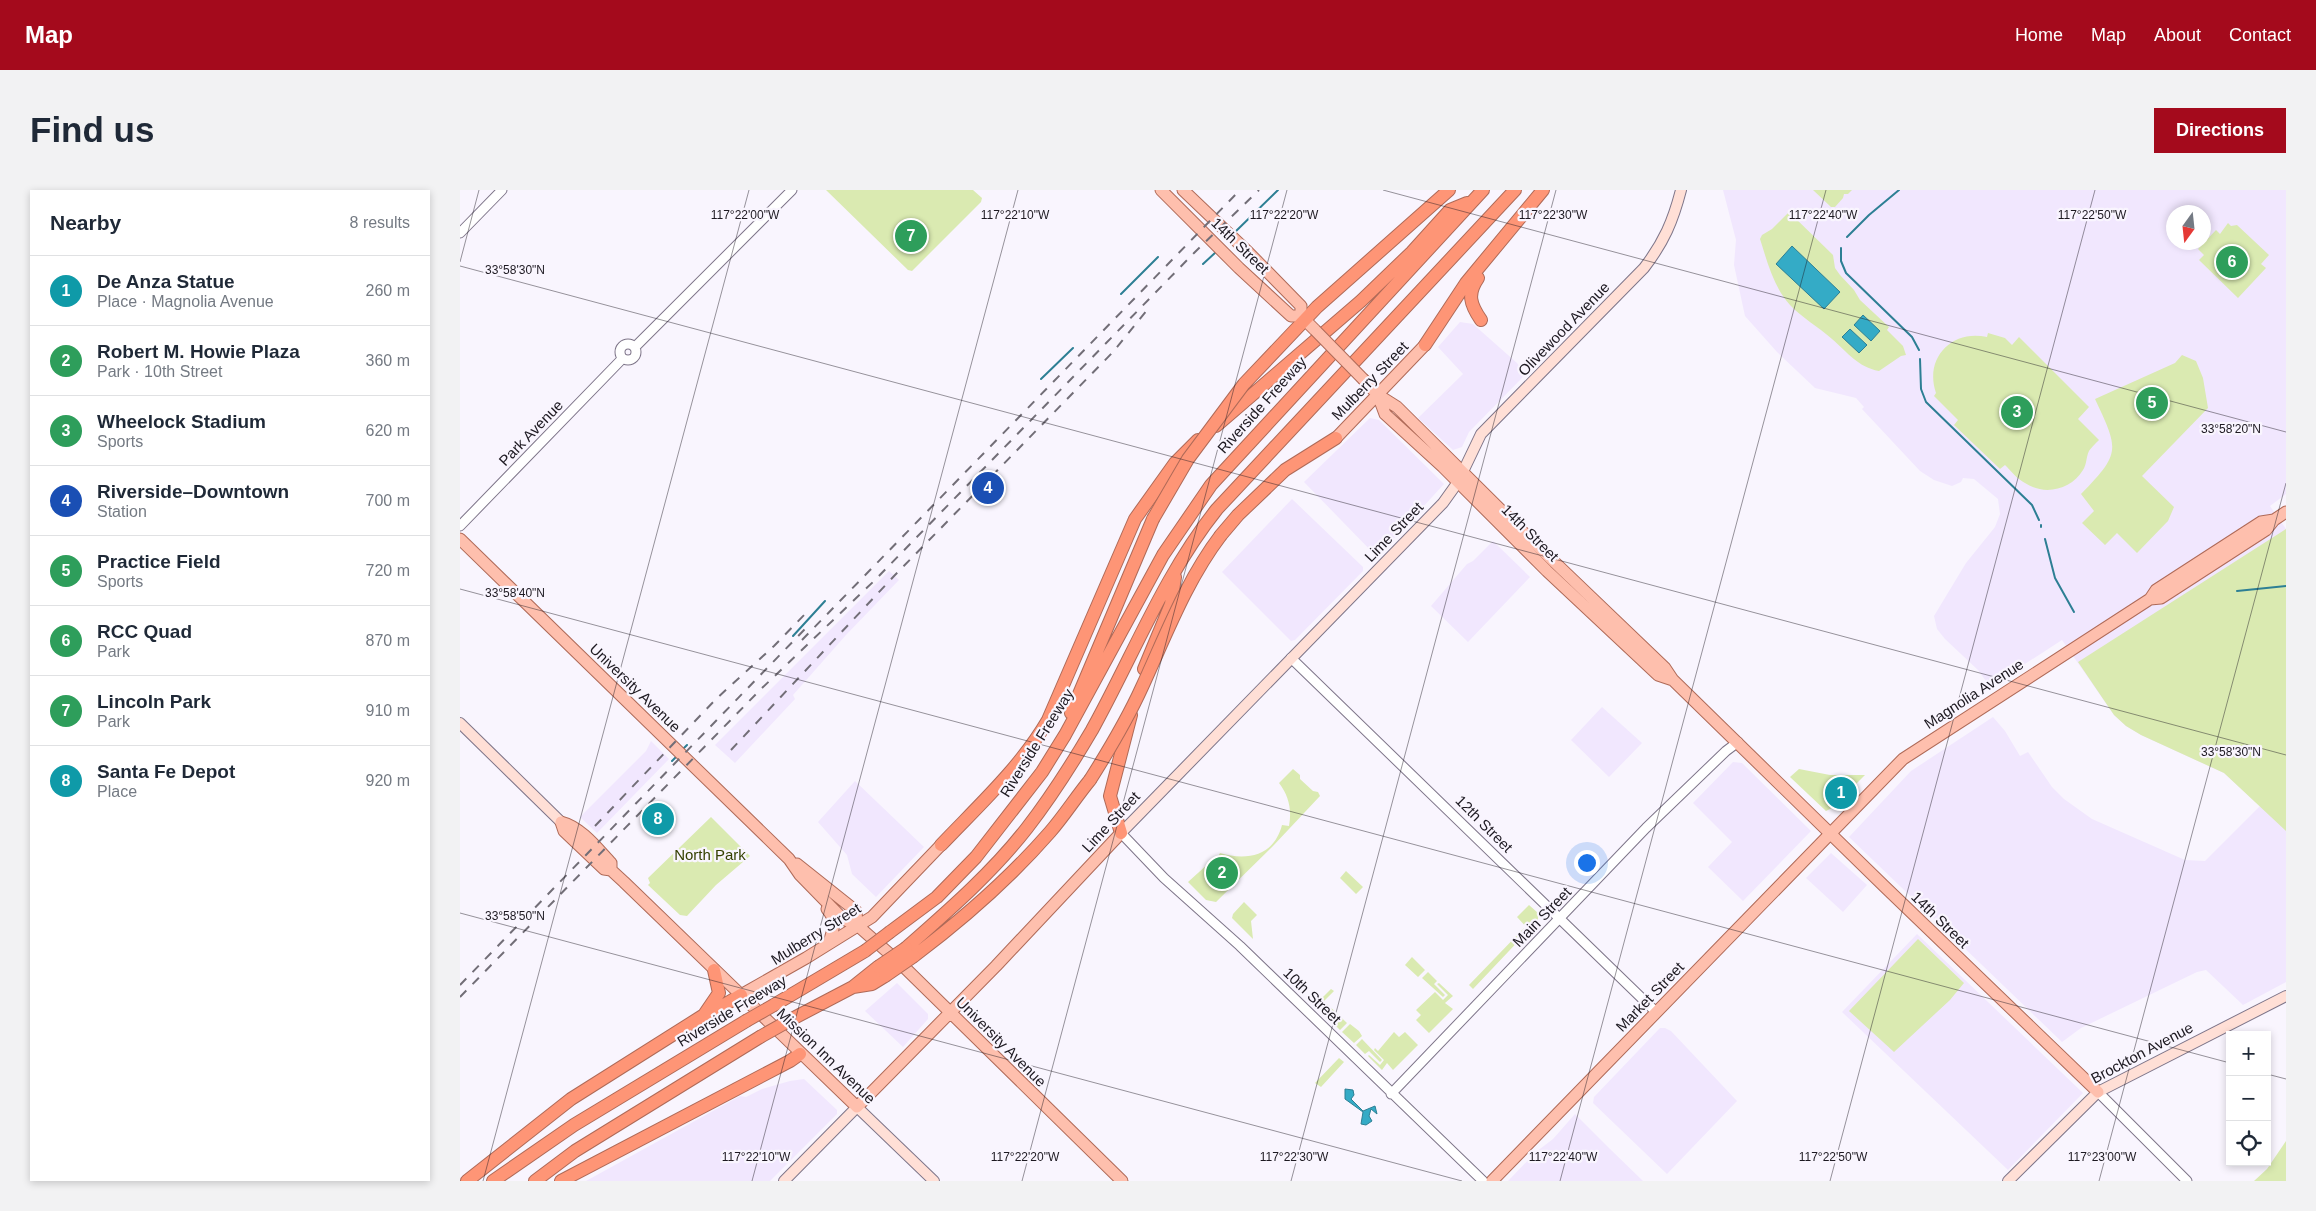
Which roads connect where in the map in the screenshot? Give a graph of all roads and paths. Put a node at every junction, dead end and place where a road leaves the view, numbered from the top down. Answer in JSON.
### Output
{"nodes":[{"id":1,"x":502,"y":190,"type":"edge"},
{"id":2,"x":792,"y":190,"type":"edge"},
{"id":3,"x":1161,"y":190,"type":"edge"},
{"id":4,"x":1183,"y":190,"type":"edge"},
{"id":5,"x":1449,"y":190,"type":"edge"},
{"id":6,"x":1483,"y":190,"type":"edge"},
{"id":7,"x":1515,"y":190,"type":"edge"},
{"id":8,"x":1543,"y":190,"type":"edge"},
{"id":9,"x":1682,"y":190,"type":"edge"},
{"id":10,"x":1472,"y":201,"type":"junction"},
{"id":11,"x":460,"y":233,"type":"edge"},
{"id":12,"x":1494,"y":248,"type":"junction"},
{"id":13,"x":1303,"y":318,"type":"junction"},
{"id":14,"x":1481,"y":320,"type":"dead end"},
{"id":15,"x":1425,"y":345,"type":"joint"},
{"id":16,"x":1378,"y":395,"type":"junction"},
{"id":17,"x":1336,"y":438,"type":"joint"},
{"id":18,"x":1460,"y":477,"type":"junction"},
{"id":19,"x":2286,"y":512,"type":"edge"},
{"id":20,"x":460,"y":526,"type":"edge"},
{"id":21,"x":460,"y":538,"type":"edge"},
{"id":22,"x":1176,"y":568,"type":"junction"},
{"id":23,"x":1547,"y":571,"type":"junction"},
{"id":24,"x":1584,"y":590,"type":"junction"},
{"id":25,"x":1291,"y":658,"type":"junction"},
{"id":26,"x":1673,"y":680,"type":"junction"},
{"id":27,"x":460,"y":723,"type":"edge"},
{"id":28,"x":1065,"y":735,"type":"junction"},
{"id":29,"x":1738,"y":742,"type":"junction"},
{"id":30,"x":562,"y":822,"type":"joint"},
{"id":31,"x":1121,"y":833,"type":"junction"},
{"id":32,"x":1830,"y":833,"type":"junction"},
{"id":33,"x":941,"y":845,"type":"joint"},
{"id":34,"x":789,"y":859,"type":"junction"},
{"id":35,"x":820,"y":894,"type":"junction"},
{"id":36,"x":1559,"y":919,"type":"junction"},
{"id":37,"x":857,"y":925,"type":"junction"},
{"id":38,"x":829,"y":943,"type":"junction"},
{"id":39,"x":910,"y":952,"type":"junction"},
{"id":40,"x":714,"y":970,"type":"junction"},
{"id":41,"x":741,"y":995,"type":"junction"},
{"id":42,"x":2286,"y":996,"type":"edge"},
{"id":43,"x":1656,"y":1012,"type":"junction"},
{"id":44,"x":951,"y":1013,"type":"junction"},
{"id":45,"x":704,"y":1016,"type":"junction"},
{"id":46,"x":800,"y":1054,"type":"junction"},
{"id":47,"x":2098,"y":1092,"type":"junction"},
{"id":48,"x":1391,"y":1094,"type":"junction"},
{"id":49,"x":857,"y":1107,"type":"junction"},
{"id":50,"x":467,"y":1181,"type":"edge"},
{"id":51,"x":492,"y":1181,"type":"edge"},
{"id":52,"x":535,"y":1181,"type":"edge"},
{"id":53,"x":561,"y":1181,"type":"edge"},
{"id":54,"x":784,"y":1181,"type":"edge"},
{"id":55,"x":934,"y":1181,"type":"edge"},
{"id":56,"x":1122,"y":1181,"type":"edge"},
{"id":57,"x":1483,"y":1181,"type":"edge"},
{"id":58,"x":1492,"y":1181,"type":"edge"},
{"id":59,"x":2008,"y":1181,"type":"edge"},
{"id":60,"x":2187,"y":1181,"type":"edge"}],
"edges":[{"from":1,"to":11,"type":"street"},
{"from":2,"to":20,"type":"street","name":"Park Avenue"},
{"from":3,"to":13,"type":"main road","name":"14th Street"},
{"from":4,"to":13,"type":"main road","name":"14th Street"},
{"from":5,"to":13,"type":"highway"},
{"from":6,"to":10,"type":"highway","name":"Riverside Freeway"},
{"from":7,"to":22,"type":"highway"},
{"from":8,"to":12,"type":"highway"},
{"from":9,"to":18,"type":"main road","name":"Olivewood Avenue"},
{"from":10,"to":28,"type":"highway","name":"Riverside Freeway"},
{"from":10,"to":33,"type":"highway"},
{"from":12,"to":14,"type":"highway"},
{"from":12,"to":15,"type":"highway"},
{"from":13,"to":16,"type":"main road","name":"14th Street","bridge":true},
{"from":13,"to":28,"type":"highway","bridge":true},
{"from":15,"to":16,"type":"main road","name":"Mulberry Street"},
{"from":16,"to":17,"type":"main road","name":"Mulberry Street"},
{"from":16,"to":18,"type":"main road","name":"14th Street"},
{"from":17,"to":39,"type":"highway","bridge":true},
{"from":18,"to":23,"type":"main road","name":"14th Street"},
{"from":18,"to":24,"type":"main road","name":"14th Street"},
{"from":18,"to":25,"type":"main road","name":"Lime Street"},
{"from":19,"to":32,"type":"main road","name":"Magnolia Avenue"},
{"from":21,"to":34,"type":"main road","name":"University Avenue"},
{"from":22,"to":31,"type":"highway"},
{"from":22,"to":39,"type":"highway"},
{"from":23,"to":24,"type":"main road"},
{"from":23,"to":26,"type":"main road","name":"14th Street"},
{"from":24,"to":26,"type":"main road","name":"14th Street"},
{"from":25,"to":31,"type":"main road","name":"Lime Street"},
{"from":25,"to":36,"type":"street","name":"12th Street"},
{"from":26,"to":29,"type":"main road","name":"14th Street"},
{"from":27,"to":30,"type":"main road","name":"Mission Inn Avenue"},
{"from":28,"to":51,"type":"highway","name":"Riverside Freeway","bridge":true},
{"from":29,"to":32,"type":"main road","name":"14th Street"},
{"from":29,"to":36,"type":"street","name":"Main Street"},
{"from":30,"to":40,"type":"main road","name":"Mission Inn Avenue"},
{"from":31,"to":44,"type":"main road","name":"Lime Street"},
{"from":31,"to":48,"type":"street","name":"10th Street"},
{"from":32,"to":43,"type":"main road","name":"Market Street"},
{"from":32,"to":47,"type":"main road","name":"14th Street"},
{"from":33,"to":37,"type":"main road","name":"Mulberry Street"},
{"from":34,"to":35,"type":"main road","name":"University Avenue"},
{"from":34,"to":37,"type":"main road","name":"University Avenue"},
{"from":35,"to":37,"type":"main road","name":"University Avenue"},
{"from":35,"to":38,"type":"main road"},
{"from":36,"to":43,"type":"street","name":"12th Street"},
{"from":36,"to":48,"type":"street","name":"Main Street"},
{"from":37,"to":38,"type":"main road","name":"Mulberry Street"},
{"from":37,"to":44,"type":"main road","name":"University Avenue"},
{"from":38,"to":41,"type":"main road","name":"Mulberry Street"},
{"from":39,"to":52,"type":"highway","bridge":true},
{"from":40,"to":41,"type":"main road","name":"Mission Inn Avenue"},
{"from":40,"to":45,"type":"highway"},
{"from":41,"to":45,"type":"highway"},
{"from":41,"to":46,"type":"main road","name":"Mission Inn Avenue"},
{"from":42,"to":47,"type":"main road","name":"Brockton Avenue"},
{"from":43,"to":58,"type":"main road","name":"Market Street"},
{"from":44,"to":49,"type":"main road","name":"Lime Street"},
{"from":44,"to":56,"type":"main road","name":"University Avenue"},
{"from":45,"to":50,"type":"highway"},
{"from":46,"to":49,"type":"main road","name":"Mission Inn Avenue"},
{"from":46,"to":53,"type":"highway"},
{"from":47,"to":59,"type":"main road","name":"Brockton Avenue"},
{"from":47,"to":60,"type":"street","name":"14th Street"},
{"from":48,"to":57,"type":"street","name":"10th Street"},
{"from":49,"to":54,"type":"main road","name":"Lime Street"},
{"from":49,"to":55,"type":"main road","name":"Mission Inn Avenue"}]}
